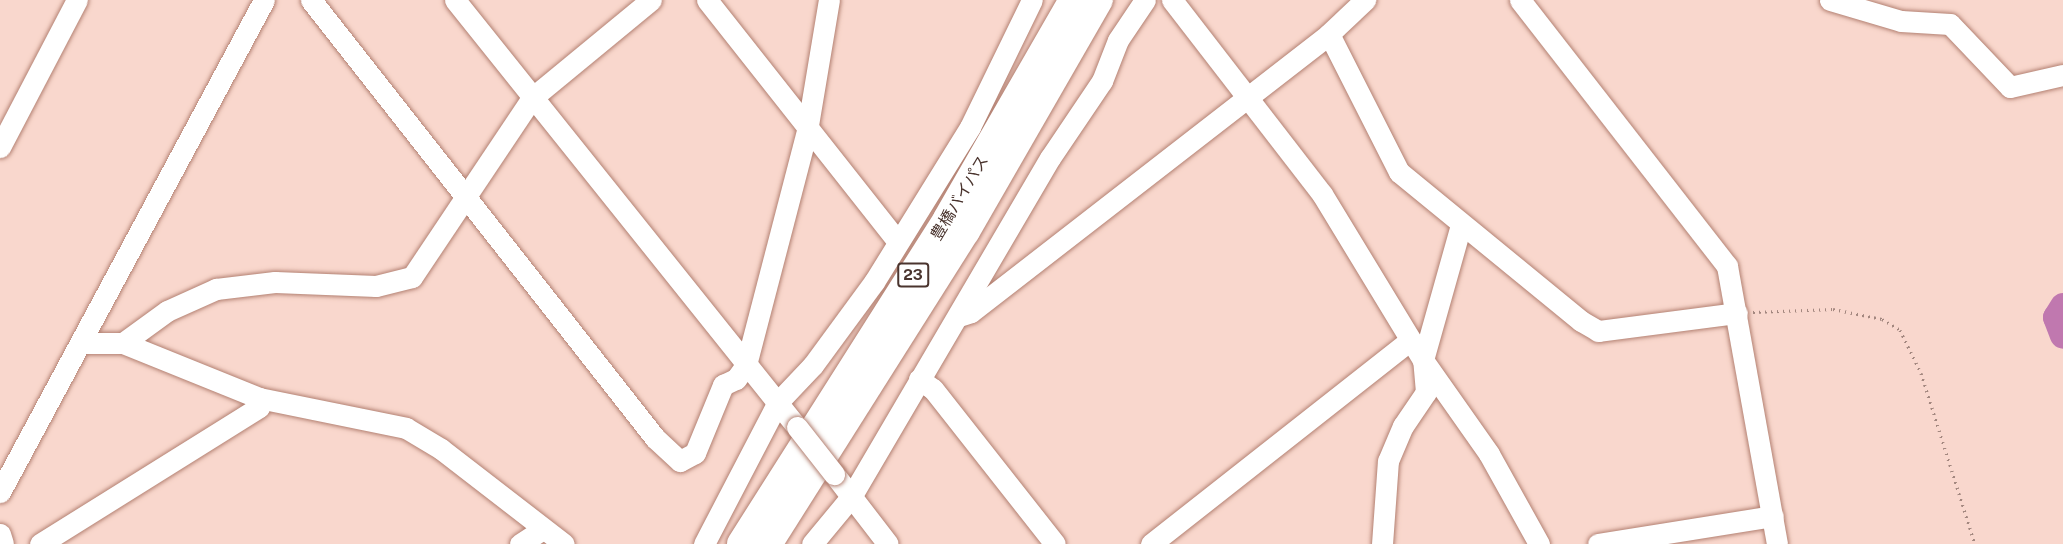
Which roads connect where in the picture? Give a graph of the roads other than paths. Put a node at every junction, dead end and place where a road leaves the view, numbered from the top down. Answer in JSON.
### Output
{"nodes":[{"id":1,"x":77,"y":0,"type":"edge"},
{"id":2,"x":264,"y":0,"type":"edge"},
{"id":3,"x":311,"y":0,"type":"edge"},
{"id":4,"x":455,"y":0,"type":"edge"},
{"id":5,"x":651,"y":0,"type":"edge"},
{"id":6,"x":706,"y":0,"type":"edge"},
{"id":7,"x":829,"y":0,"type":"edge"},
{"id":8,"x":1032,"y":0,"type":"edge"},
{"id":9,"x":1074,"y":0,"type":"edge"},
{"id":10,"x":1098,"y":0,"type":"edge"},
{"id":11,"x":1145,"y":0,"type":"edge"},
{"id":12,"x":1172,"y":0,"type":"edge"},
{"id":13,"x":1365,"y":0,"type":"edge"},
{"id":14,"x":1520,"y":0,"type":"edge"},
{"id":15,"x":1830,"y":0,"type":"edge"},
{"id":16,"x":1329,"y":34,"type":"junction"},
{"id":17,"x":2063,"y":75,"type":"edge"},
{"id":18,"x":1250,"y":97,"type":"junction"},
{"id":19,"x":532,"y":98,"type":"junction"},
{"id":20,"x":807,"y":131,"type":"junction"},
{"id":21,"x":0,"y":147,"type":"edge"},
{"id":22,"x":469,"y":197,"type":"junction"},
{"id":23,"x":1461,"y":225,"type":"junction"},
{"id":24,"x":898,"y":242,"type":"junction"},
{"id":25,"x":1737,"y":313,"type":"junction"},
{"id":26,"x":960,"y":315,"type":"junction"},
{"id":27,"x":1410,"y":340,"type":"junction"},
{"id":28,"x":83,"y":343,"type":"junction"},
{"id":29,"x":123,"y":343,"type":"junction"},
{"id":30,"x":1422,"y":360,"type":"junction"},
{"id":31,"x":746,"y":365,"type":"junction"},
{"id":32,"x":919,"y":379,"type":"junction"},
{"id":33,"x":259,"y":398,"type":"junction"},
{"id":34,"x":778,"y":402,"type":"junction"},
{"id":35,"x":0,"y":492,"type":"edge"},
{"id":36,"x":851,"y":497,"type":"junction"},
{"id":37,"x":1773,"y":516,"type":"junction"},
{"id":38,"x":543,"y":529,"type":"junction"},
{"id":39,"x":0,"y":534,"type":"edge"},
{"id":40,"x":3,"y":544,"type":"edge"},
{"id":41,"x":40,"y":544,"type":"edge"},
{"id":42,"x":520,"y":544,"type":"edge"},
{"id":43,"x":564,"y":544,"type":"edge"},
{"id":44,"x":704,"y":544,"type":"edge"},
{"id":45,"x":742,"y":544,"type":"edge"},
{"id":46,"x":767,"y":544,"type":"edge"},
{"id":47,"x":812,"y":544,"type":"edge"},
{"id":48,"x":888,"y":544,"type":"edge"},
{"id":49,"x":1055,"y":544,"type":"edge"},
{"id":50,"x":1151,"y":544,"type":"edge"},
{"id":51,"x":1382,"y":544,"type":"edge"},
{"id":52,"x":1539,"y":544,"type":"edge"},
{"id":53,"x":1598,"y":544,"type":"edge"},
{"id":54,"x":1777,"y":544,"type":"edge"}],
"edges":[{"from":1,"to":21,"type":"street"},
{"from":2,"to":28,"type":"street"},
{"from":3,"to":22,"type":"street"},
{"from":4,"to":19,"type":"street"},
{"from":5,"to":19,"type":"street"},
{"from":6,"to":20,"type":"street"},
{"from":7,"to":20,"type":"street"},
{"from":8,"to":24,"type":"street"},
{"from":9,"to":45,"type":"highway","name":"豊橋バイパス","number":"23"},
{"from":10,"to":46,"type":"highway","name":"豊橋バイパス","number":"23"},
{"from":11,"to":26,"type":"street"},
{"from":12,"to":18,"type":"street"},
{"from":13,"to":16,"type":"street"},
{"from":14,"to":25,"type":"street"},
{"from":15,"to":17,"type":"street"},
{"from":16,"to":18,"type":"street"},
{"from":16,"to":23,"type":"street"},
{"from":18,"to":26,"type":"street"},
{"from":18,"to":27,"type":"street"},
{"from":19,"to":22,"type":"street"},
{"from":19,"to":31,"type":"street"},
{"from":20,"to":24,"type":"street"},
{"from":20,"to":31,"type":"street"},
{"from":22,"to":29,"type":"street"},
{"from":22,"to":31,"type":"street"},
{"from":23,"to":25,"type":"street"},
{"from":23,"to":30,"type":"street"},
{"from":24,"to":34,"type":"street"},
{"from":25,"to":37,"type":"street"},
{"from":26,"to":32,"type":"street"},
{"from":27,"to":30,"type":"street"},
{"from":27,"to":50,"type":"street"},
{"from":28,"to":29,"type":"street"},
{"from":28,"to":35,"type":"street"},
{"from":29,"to":33,"type":"street"},
{"from":30,"to":51,"type":"street"},
{"from":30,"to":52,"type":"street"},
{"from":31,"to":34,"type":"street"},
{"from":32,"to":36,"type":"street"},
{"from":32,"to":49,"type":"street"},
{"from":33,"to":38,"type":"street"},
{"from":33,"to":41,"type":"street"},
{"from":34,"to":36,"type":"street","bridge":true},
{"from":34,"to":44,"type":"street"},
{"from":36,"to":47,"type":"street"},
{"from":36,"to":48,"type":"street"},
{"from":37,"to":53,"type":"street"},
{"from":37,"to":54,"type":"street"},
{"from":38,"to":42,"type":"street"},
{"from":38,"to":43,"type":"street"},
{"from":39,"to":40,"type":"street"}]}
